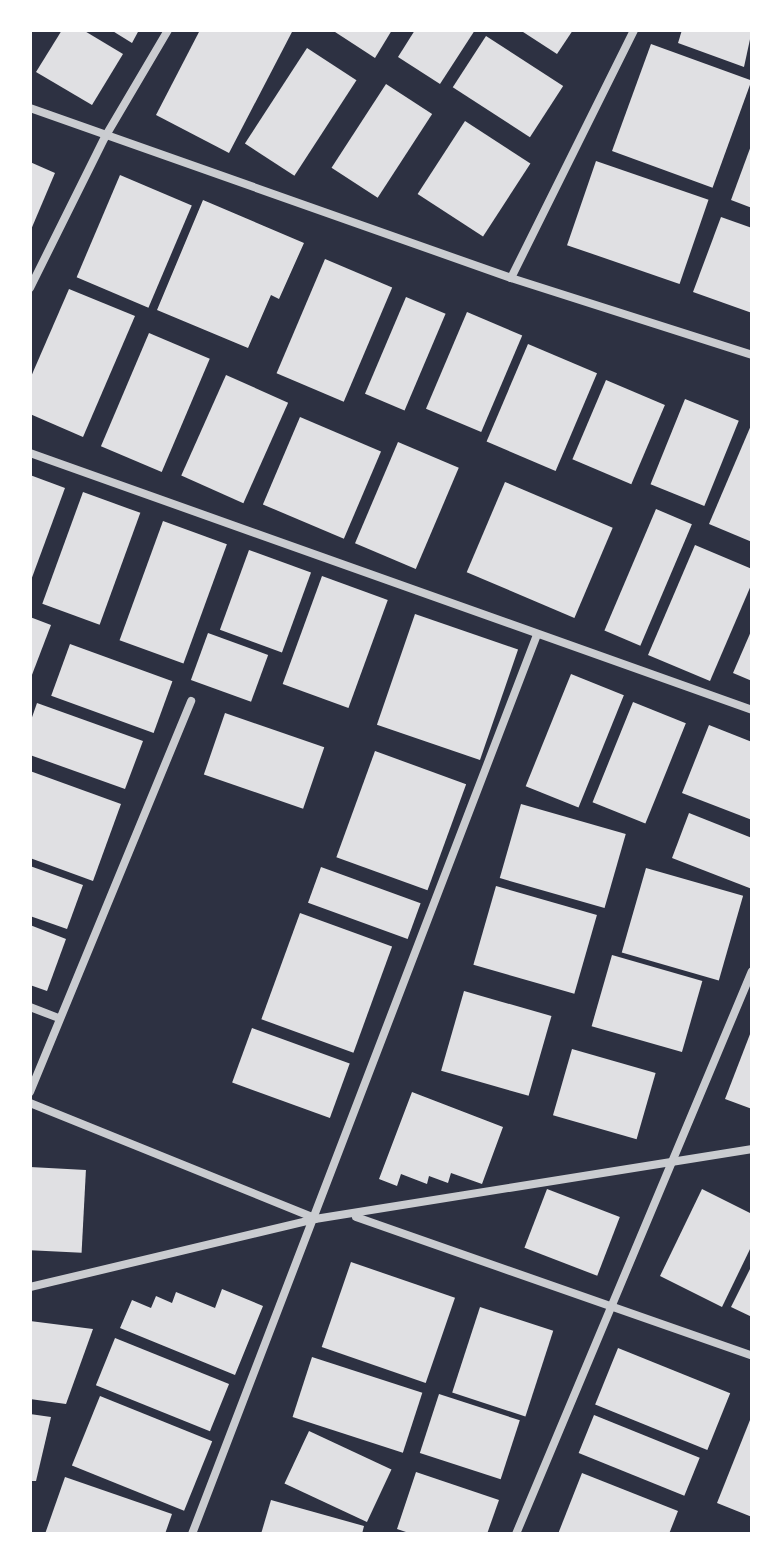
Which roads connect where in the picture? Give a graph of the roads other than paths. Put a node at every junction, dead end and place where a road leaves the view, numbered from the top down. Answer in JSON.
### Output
{"nodes":[{"id":1,"x":168,"y":30,"type":"edge"},
{"id":2,"x":634,"y":30,"type":"edge"},
{"id":3,"x":30,"y":108,"type":"edge"},
{"id":4,"x":105,"y":137,"type":"junction"},
{"id":5,"x":511,"y":278,"type":"junction"},
{"id":6,"x":30,"y":288,"type":"edge"},
{"id":7,"x":752,"y":355,"type":"edge"},
{"id":8,"x":30,"y":453,"type":"edge"},
{"id":9,"x":537,"y":635,"type":"junction"},
{"id":10,"x":191,"y":701,"type":"dead end"},
{"id":11,"x":752,"y":710,"type":"edge"},
{"id":12,"x":752,"y":971,"type":"edge"},
{"id":13,"x":30,"y":1007,"type":"edge"},
{"id":14,"x":59,"y":1018,"type":"junction"},
{"id":15,"x":30,"y":1092,"type":"edge"},
{"id":16,"x":30,"y":1103,"type":"edge"},
{"id":17,"x":752,"y":1149,"type":"edge"},
{"id":18,"x":672,"y":1166,"type":"junction"},
{"id":19,"x":354,"y":1216,"type":"junction"},
{"id":20,"x":315,"y":1219,"type":"junction"},
{"id":21,"x":30,"y":1287,"type":"edge"},
{"id":22,"x":610,"y":1305,"type":"junction"},
{"id":23,"x":752,"y":1356,"type":"edge"},
{"id":24,"x":192,"y":1534,"type":"edge"},
{"id":25,"x":516,"y":1534,"type":"edge"}],
"edges":[{"from":1,"to":4,"type":"street"},
{"from":2,"to":5,"type":"street"},
{"from":3,"to":4,"type":"street"},
{"from":4,"to":5,"type":"street"},
{"from":4,"to":6,"type":"street"},
{"from":5,"to":7,"type":"street"},
{"from":8,"to":9,"type":"street"},
{"from":9,"to":11,"type":"street"},
{"from":9,"to":20,"type":"street"},
{"from":10,"to":14,"type":"street"},
{"from":12,"to":18,"type":"street"},
{"from":13,"to":14,"type":"street"},
{"from":14,"to":15,"type":"street"},
{"from":16,"to":20,"type":"street"},
{"from":17,"to":18,"type":"street"},
{"from":18,"to":19,"type":"street"},
{"from":18,"to":22,"type":"street"},
{"from":19,"to":20,"type":"street"},
{"from":19,"to":22,"type":"street"},
{"from":20,"to":21,"type":"street"},
{"from":20,"to":24,"type":"street"},
{"from":22,"to":23,"type":"street"},
{"from":22,"to":25,"type":"street"}]}
